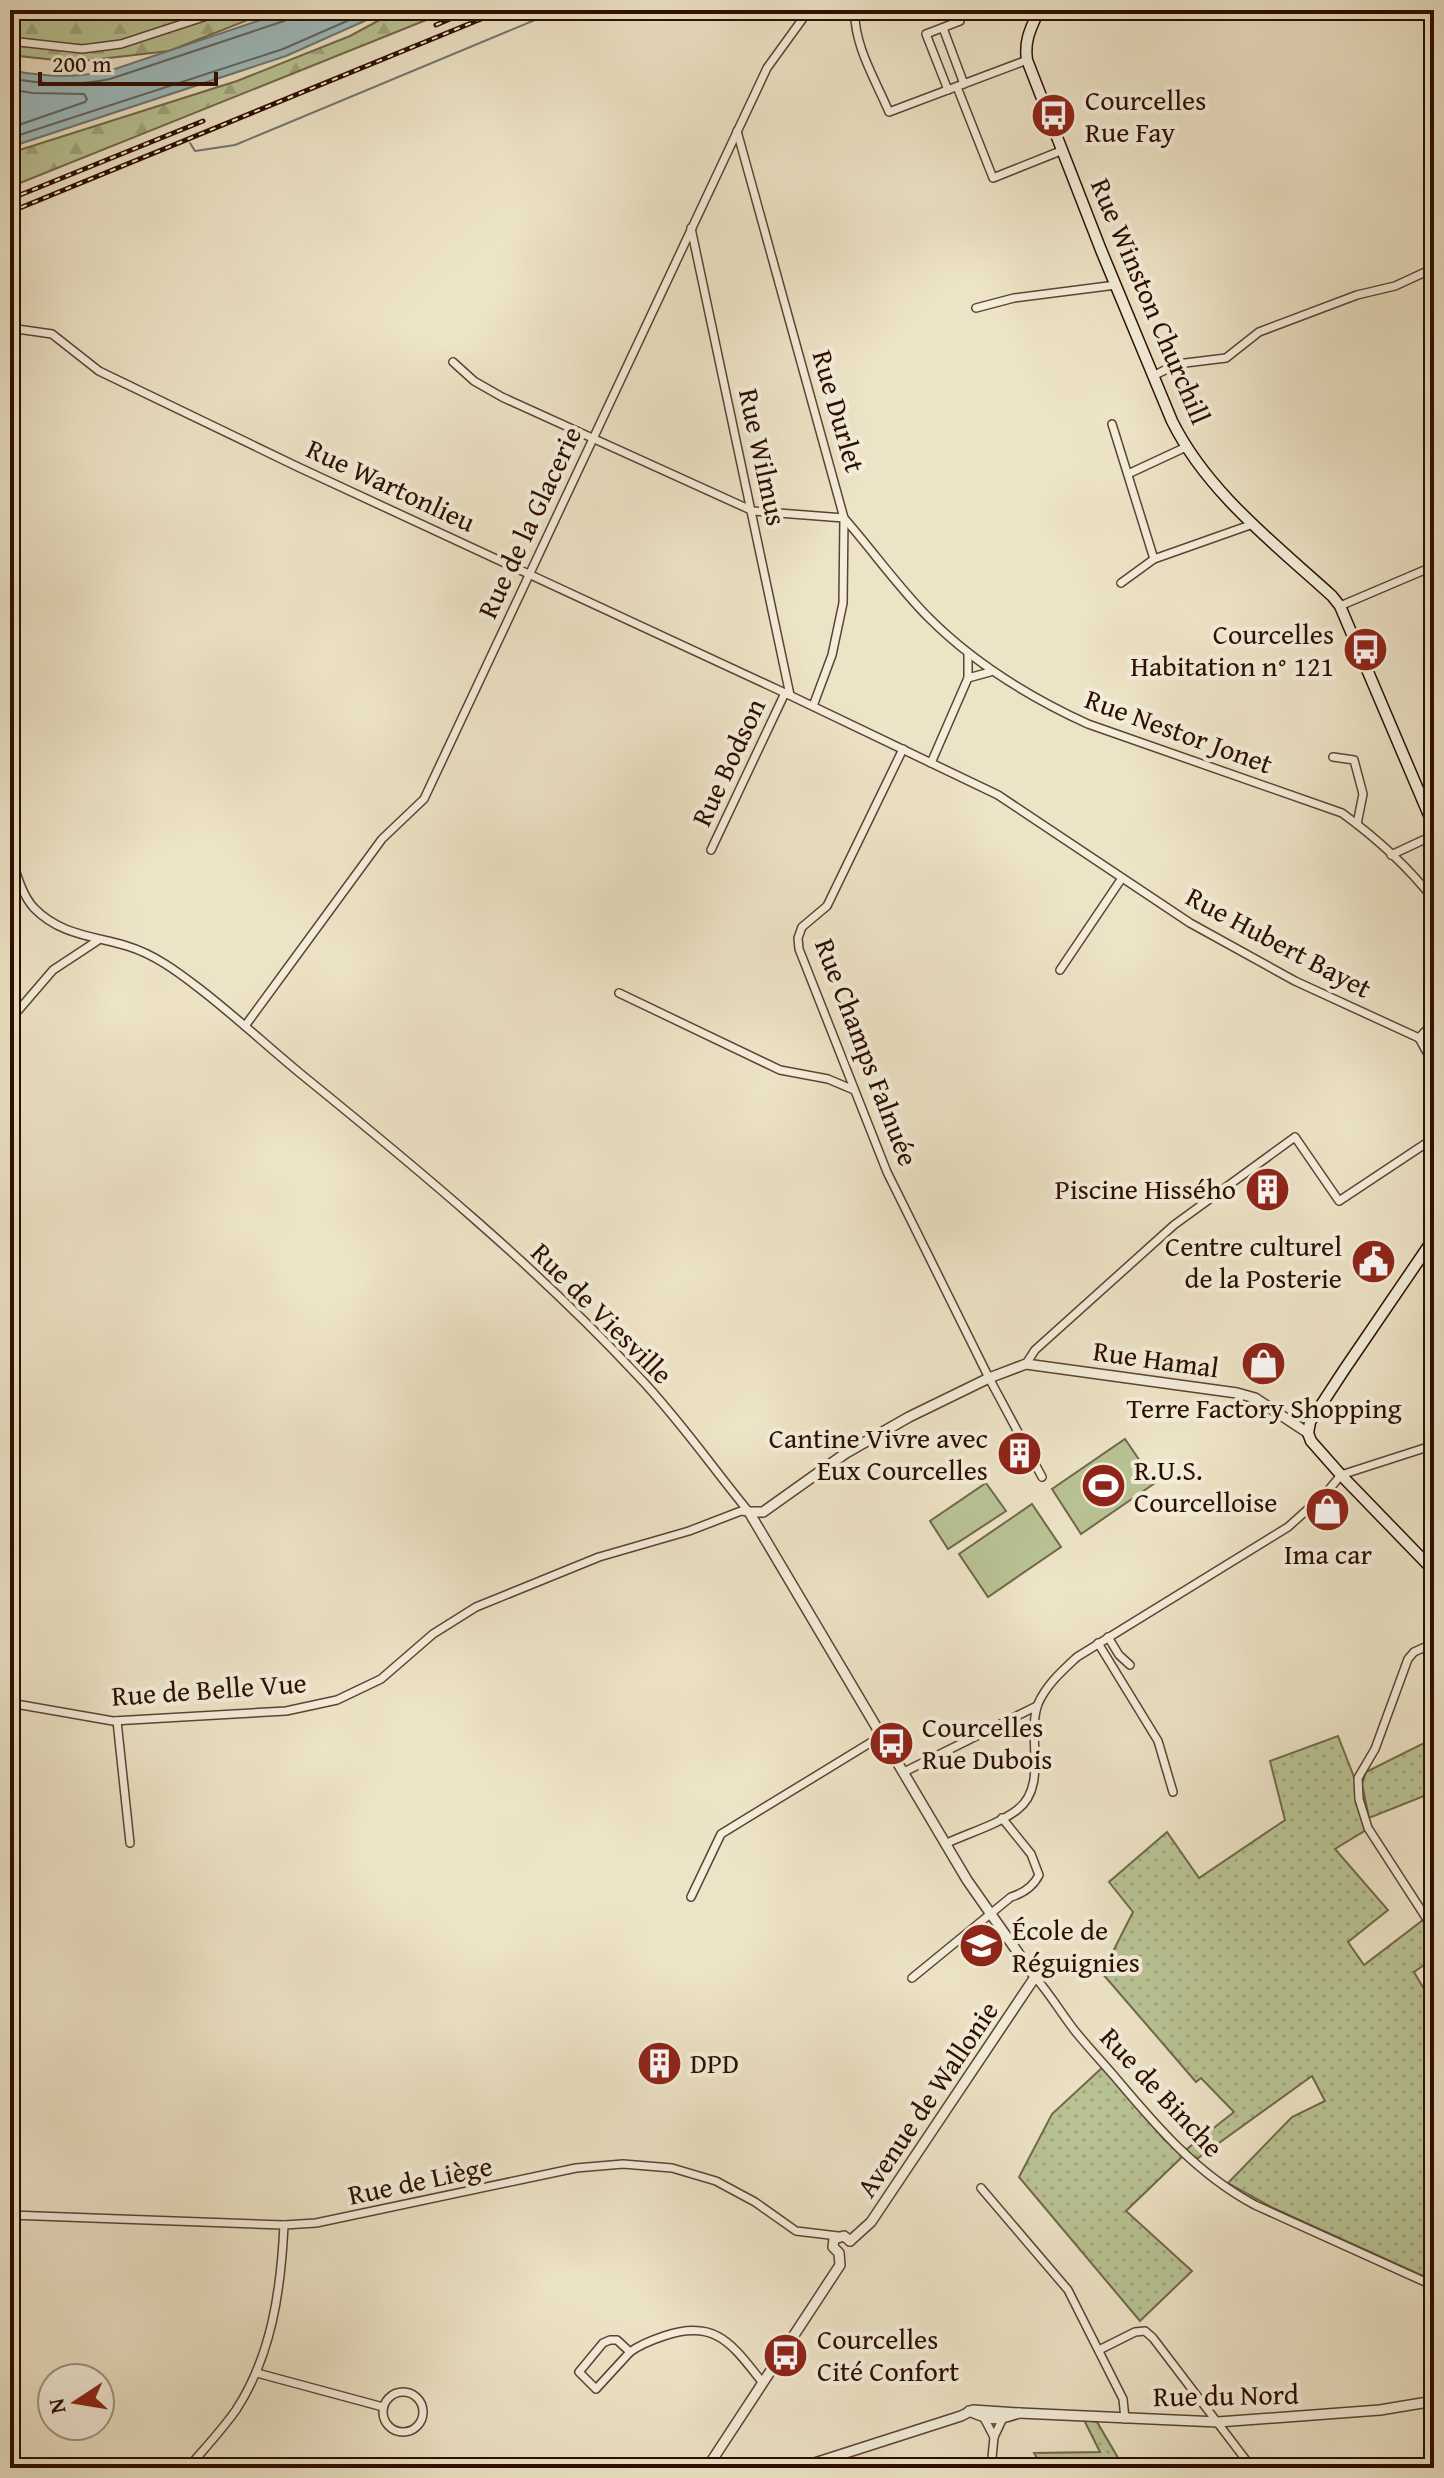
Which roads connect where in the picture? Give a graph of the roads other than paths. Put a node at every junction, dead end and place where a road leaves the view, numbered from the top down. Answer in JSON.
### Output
{"nodes":[{"id":1,"x":225,"y":10,"type":"edge"},
{"id":2,"x":809,"y":10,"type":"edge"},
{"id":3,"x":855,"y":10,"type":"edge"},
{"id":4,"x":960,"y":10,"type":"edge"},
{"id":5,"x":1039,"y":10,"type":"edge"},
{"id":6,"x":943,"y":28,"type":"junction"},
{"id":7,"x":10,"y":41,"type":"edge"},
{"id":8,"x":1027,"y":60,"type":"junction"},
{"id":9,"x":956,"y":87,"type":"junction"},
{"id":10,"x":737,"y":131,"type":"junction"},
{"id":11,"x":1063,"y":150,"type":"junction"},
{"id":12,"x":691,"y":228,"type":"junction"},
{"id":13,"x":1434,"y":268,"type":"edge"},
{"id":14,"x":1116,"y":285,"type":"junction"},
{"id":15,"x":976,"y":308,"type":"dead end"},
{"id":16,"x":10,"y":328,"type":"edge"},
{"id":17,"x":453,"y":362,"type":"dead end"},
{"id":18,"x":1153,"y":376,"type":"junction"},
{"id":19,"x":1112,"y":424,"type":"dead end"},
{"id":20,"x":592,"y":440,"type":"junction"},
{"id":21,"x":1186,"y":447,"type":"junction"},
{"id":22,"x":1128,"y":474,"type":"junction"},
{"id":23,"x":753,"y":511,"type":"junction"},
{"id":24,"x":844,"y":518,"type":"junction"},
{"id":25,"x":1253,"y":524,"type":"junction"},
{"id":26,"x":1154,"y":559,"type":"junction"},
{"id":27,"x":1434,"y":566,"type":"edge"},
{"id":28,"x":529,"y":573,"type":"junction"},
{"id":29,"x":1121,"y":583,"type":"dead end"},
{"id":30,"x":1340,"y":606,"type":"junction"},
{"id":31,"x":968,"y":653,"type":"junction"},
{"id":32,"x":990,"y":672,"type":"junction"},
{"id":33,"x":968,"y":678,"type":"junction"},
{"id":34,"x":787,"y":694,"type":"junction"},
{"id":35,"x":813,"y":706,"type":"junction"},
{"id":36,"x":903,"y":749,"type":"junction"},
{"id":37,"x":1333,"y":757,"type":"dead end"},
{"id":38,"x":931,"y":763,"type":"junction"},
{"id":39,"x":1430,"y":805,"type":"edge"},
{"id":40,"x":1357,"y":824,"type":"junction"},
{"id":41,"x":1434,"y":827,"type":"edge"},
{"id":42,"x":1434,"y":835,"type":"edge"},
{"id":43,"x":711,"y":850,"type":"dead end"},
{"id":44,"x":10,"y":853,"type":"edge"},
{"id":45,"x":1391,"y":855,"type":"junction"},
{"id":46,"x":1122,"y":878,"type":"junction"},
{"id":47,"x":1434,"y":900,"type":"edge"},
{"id":48,"x":97,"y":941,"type":"junction"},
{"id":49,"x":1060,"y":970,"type":"dead end"},
{"id":50,"x":619,"y":993,"type":"dead end"},
{"id":51,"x":10,"y":1020,"type":"edge"},
{"id":52,"x":1434,"y":1022,"type":"edge"},
{"id":53,"x":245,"y":1026,"type":"junction"},
{"id":54,"x":1419,"y":1038,"type":"junction"},
{"id":55,"x":1434,"y":1065,"type":"edge"},
{"id":56,"x":854,"y":1090,"type":"junction"},
{"id":57,"x":1434,"y":1138,"type":"edge"},
{"id":58,"x":1434,"y":1238,"type":"edge"},
{"id":59,"x":1026,"y":1364,"type":"junction"},
{"id":60,"x":989,"y":1378,"type":"junction"},
{"id":61,"x":1308,"y":1433,"type":"junction"},
{"id":62,"x":1434,"y":1445,"type":"edge"},
{"id":63,"x":1341,"y":1475,"type":"junction"},
{"id":64,"x":1042,"y":1477,"type":"dead end"},
{"id":65,"x":749,"y":1512,"type":"junction"},
{"id":66,"x":1434,"y":1571,"type":"edge"},
{"id":67,"x":1108,"y":1637,"type":"junction"},
{"id":68,"x":1098,"y":1643,"type":"junction"},
{"id":69,"x":1434,"y":1643,"type":"edge"},
{"id":70,"x":1130,"y":1665,"type":"dead end"},
{"id":71,"x":10,"y":1703,"type":"edge"},
{"id":72,"x":1037,"y":1706,"type":"junction"},
{"id":73,"x":117,"y":1721,"type":"junction"},
{"id":74,"x":883,"y":1735,"type":"junction"},
{"id":75,"x":904,"y":1772,"type":"junction"},
{"id":76,"x":1173,"y":1792,"type":"dead end"},
{"id":77,"x":1002,"y":1818,"type":"junction"},
{"id":78,"x":130,"y":1843,"type":"dead end"},
{"id":79,"x":945,"y":1844,"type":"junction"},
{"id":80,"x":691,"y":1897,"type":"dead end"},
{"id":81,"x":990,"y":1915,"type":"junction"},
{"id":82,"x":1434,"y":1930,"type":"edge"},
{"id":83,"x":1035,"y":1977,"type":"junction"},
{"id":84,"x":912,"y":1978,"type":"dead end"},
{"id":85,"x":981,"y":2188,"type":"dead end"},
{"id":86,"x":10,"y":2215,"type":"edge"},
{"id":87,"x":284,"y":2225,"type":"junction"},
{"id":88,"x":850,"y":2241,"type":"junction"},
{"id":89,"x":836,"y":2244,"type":"junction"},
{"id":90,"x":1434,"y":2286,"type":"edge"},
{"id":91,"x":1099,"y":2350,"type":"junction"},
{"id":92,"x":630,"y":2352,"type":"junction"},
{"id":93,"x":257,"y":2373,"type":"junction"},
{"id":94,"x":763,"y":2383,"type":"junction"},
{"id":95,"x":1434,"y":2401,"type":"edge"},
{"id":96,"x":383,"y":2407,"type":"junction"},
{"id":97,"x":990,"y":2413,"type":"junction"},
{"id":98,"x":1019,"y":2413,"type":"junction"},
{"id":99,"x":1125,"y":2419,"type":"junction"},
{"id":100,"x":1002,"y":2420,"type":"junction"},
{"id":101,"x":1218,"y":2422,"type":"junction"},
{"id":102,"x":994,"y":2437,"type":"junction"},
{"id":103,"x":188,"y":2468,"type":"edge"},
{"id":104,"x":707,"y":2468,"type":"edge"},
{"id":105,"x":799,"y":2468,"type":"edge"},
{"id":106,"x":991,"y":2468,"type":"edge"},
{"id":107,"x":1252,"y":2468,"type":"edge"}],
"edges":[{"from":1,"to":7,"type":"street"},
{"from":2,"to":10,"type":"street","name":"Rue de la Glacerie"},
{"from":3,"to":9,"type":"street"},
{"from":4,"to":6,"type":"street"},
{"from":5,"to":8,"type":"main road"},
{"from":6,"to":9,"type":"street"},
{"from":6,"to":9,"type":"street"},
{"from":8,"to":9,"type":"street"},
{"from":8,"to":11,"type":"main road","name":"Rue Winston Churchill"},
{"from":9,"to":11,"type":"street"},
{"from":10,"to":12,"type":"street","name":"Rue de la Glacerie"},
{"from":10,"to":24,"type":"street","name":"Rue Durlet"},
{"from":11,"to":14,"type":"main road","name":"Rue Winston Churchill"},
{"from":12,"to":20,"type":"street","name":"Rue de la Glacerie"},
{"from":12,"to":23,"type":"street","name":"Rue Wilmus"},
{"from":13,"to":18,"type":"street"},
{"from":14,"to":15,"type":"street"},
{"from":14,"to":18,"type":"main road","name":"Rue Winston Churchill"},
{"from":16,"to":28,"type":"street","name":"Rue Wartonlieu"},
{"from":17,"to":20,"type":"street"},
{"from":18,"to":21,"type":"main road","name":"Rue Winston Churchill"},
{"from":19,"to":22,"type":"street"},
{"from":20,"to":23,"type":"street"},
{"from":20,"to":28,"type":"street","name":"Rue de la Glacerie"},
{"from":21,"to":22,"type":"street"},
{"from":21,"to":25,"type":"main road","name":"Rue Winston Churchill"},
{"from":22,"to":26,"type":"street"},
{"from":23,"to":24,"type":"street"},
{"from":23,"to":34,"type":"street","name":"Rue Wilmus"},
{"from":24,"to":31,"type":"street","name":"Rue Nestor Jonet"},
{"from":24,"to":35,"type":"street","name":"Rue Durlet"},
{"from":25,"to":26,"type":"street"},
{"from":25,"to":30,"type":"main road","name":"Rue Winston Churchill"},
{"from":26,"to":29,"type":"street"},
{"from":27,"to":30,"type":"street"},
{"from":28,"to":34,"type":"street","name":"Rue Wartonlieu"},
{"from":28,"to":53,"type":"street","name":"Rue de la Glacerie"},
{"from":30,"to":39,"type":"main road","name":"Rue Winston Churchill"},
{"from":31,"to":32,"type":"street","name":"Rue Nestor Jonet"},
{"from":31,"to":33,"type":"street"},
{"from":32,"to":33,"type":"street"},
{"from":32,"to":40,"type":"street","name":"Rue Nestor Jonet"},
{"from":33,"to":38,"type":"street"},
{"from":34,"to":35,"type":"street","name":"Rue Wartonlieu"},
{"from":34,"to":43,"type":"street","name":"Rue Bodson"},
{"from":35,"to":36,"type":"street","name":"Rue Wartonlieu"},
{"from":36,"to":38,"type":"street","name":"Rue Wartonlieu"},
{"from":36,"to":56,"type":"street","name":"Rue Champs Falnuée"},
{"from":37,"to":40,"type":"street"},
{"from":38,"to":46,"type":"street","name":"Rue Hubert Bayet"},
{"from":39,"to":41,"type":"main road","name":"Rue Winston Churchill"},
{"from":40,"to":45,"type":"street","name":"Rue Nestor Jonet"},
{"from":42,"to":45,"type":"street"},
{"from":44,"to":48,"type":"street","name":"Rue de Viesville"},
{"from":45,"to":47,"type":"street","name":"Rue Nestor Jonet"},
{"from":46,"to":49,"type":"street"},
{"from":46,"to":54,"type":"street","name":"Rue Hubert Bayet"},
{"from":48,"to":51,"type":"street"},
{"from":48,"to":53,"type":"street","name":"Rue de Viesville"},
{"from":50,"to":56,"type":"street"},
{"from":52,"to":54,"type":"street"},
{"from":53,"to":65,"type":"street","name":"Rue de Viesville"},
{"from":54,"to":55,"type":"street"},
{"from":56,"to":60,"type":"street","name":"Rue Champs Falnuée"},
{"from":57,"to":59,"type":"street"},
{"from":58,"to":61,"type":"main road"},
{"from":59,"to":60,"type":"street","name":"Rue Hamal"},
{"from":59,"to":61,"type":"street","name":"Rue Hamal"},
{"from":60,"to":64,"type":"street"},
{"from":60,"to":65,"type":"street","name":"Rue Hamal"},
{"from":61,"to":63,"type":"main road"},
{"from":62,"to":63,"type":"street"},
{"from":63,"to":66,"type":"main road"},
{"from":63,"to":67,"type":"street"},
{"from":65,"to":73,"type":"street","name":"Rue de Belle Vue"},
{"from":65,"to":74,"type":"street","name":"Rue de Viesville"},
{"from":67,"to":68,"type":"street"},
{"from":67,"to":70,"type":"street"},
{"from":68,"to":72,"type":"street"},
{"from":68,"to":76,"type":"street"},
{"from":69,"to":82,"type":"street"},
{"from":71,"to":73,"type":"street","name":"Rue de Belle Vue"},
{"from":72,"to":75,"type":"street"},
{"from":72,"to":77,"type":"street"},
{"from":73,"to":78,"type":"street"},
{"from":74,"to":75,"type":"street","name":"Rue de Viesville"},
{"from":74,"to":80,"type":"street"},
{"from":75,"to":79,"type":"street","name":"Rue de Viesville"},
{"from":77,"to":79,"type":"street"},
{"from":77,"to":81,"type":"street"},
{"from":79,"to":81,"type":"street","name":"Rue de Binche"},
{"from":81,"to":83,"type":"street","name":"Rue de Binche"},
{"from":81,"to":84,"type":"street"},
{"from":83,"to":88,"type":"street","name":"Avenue de Wallonie"},
{"from":83,"to":90,"type":"street","name":"Rue de Binche"},
{"from":85,"to":91,"type":"street"},
{"from":86,"to":87,"type":"street","name":"Rue de Liège"},
{"from":87,"to":89,"type":"street","name":"Rue de Liège"},
{"from":87,"to":93,"type":"street"},
{"from":88,"to":89,"type":"street"},
{"from":88,"to":89,"type":"street","name":"Avenue de Wallonie"},
{"from":89,"to":94,"type":"street"},
{"from":91,"to":99,"type":"street"},
{"from":91,"to":101,"type":"street"},
{"from":92,"to":92,"type":"street"},
{"from":92,"to":94,"type":"street"},
{"from":93,"to":96,"type":"street"},
{"from":93,"to":103,"type":"street"},
{"from":94,"to":104,"type":"street"},
{"from":95,"to":101,"type":"street","name":"Rue du Nord"},
{"from":96,"to":96,"type":"street"},
{"from":97,"to":98,"type":"street","name":"Rue du Nord"},
{"from":97,"to":100,"type":"street","name":"Rue du Nord"},
{"from":97,"to":100,"type":"street"},
{"from":97,"to":102,"type":"street"},
{"from":97,"to":105,"type":"street","name":"Rue du Nord"},
{"from":98,"to":99,"type":"street","name":"Rue du Nord"},
{"from":98,"to":100,"type":"street","name":"Rue du Nord"},
{"from":99,"to":101,"type":"street","name":"Rue du Nord"},
{"from":100,"to":102,"type":"street"},
{"from":101,"to":107,"type":"street"},
{"from":102,"to":106,"type":"street"}]}
